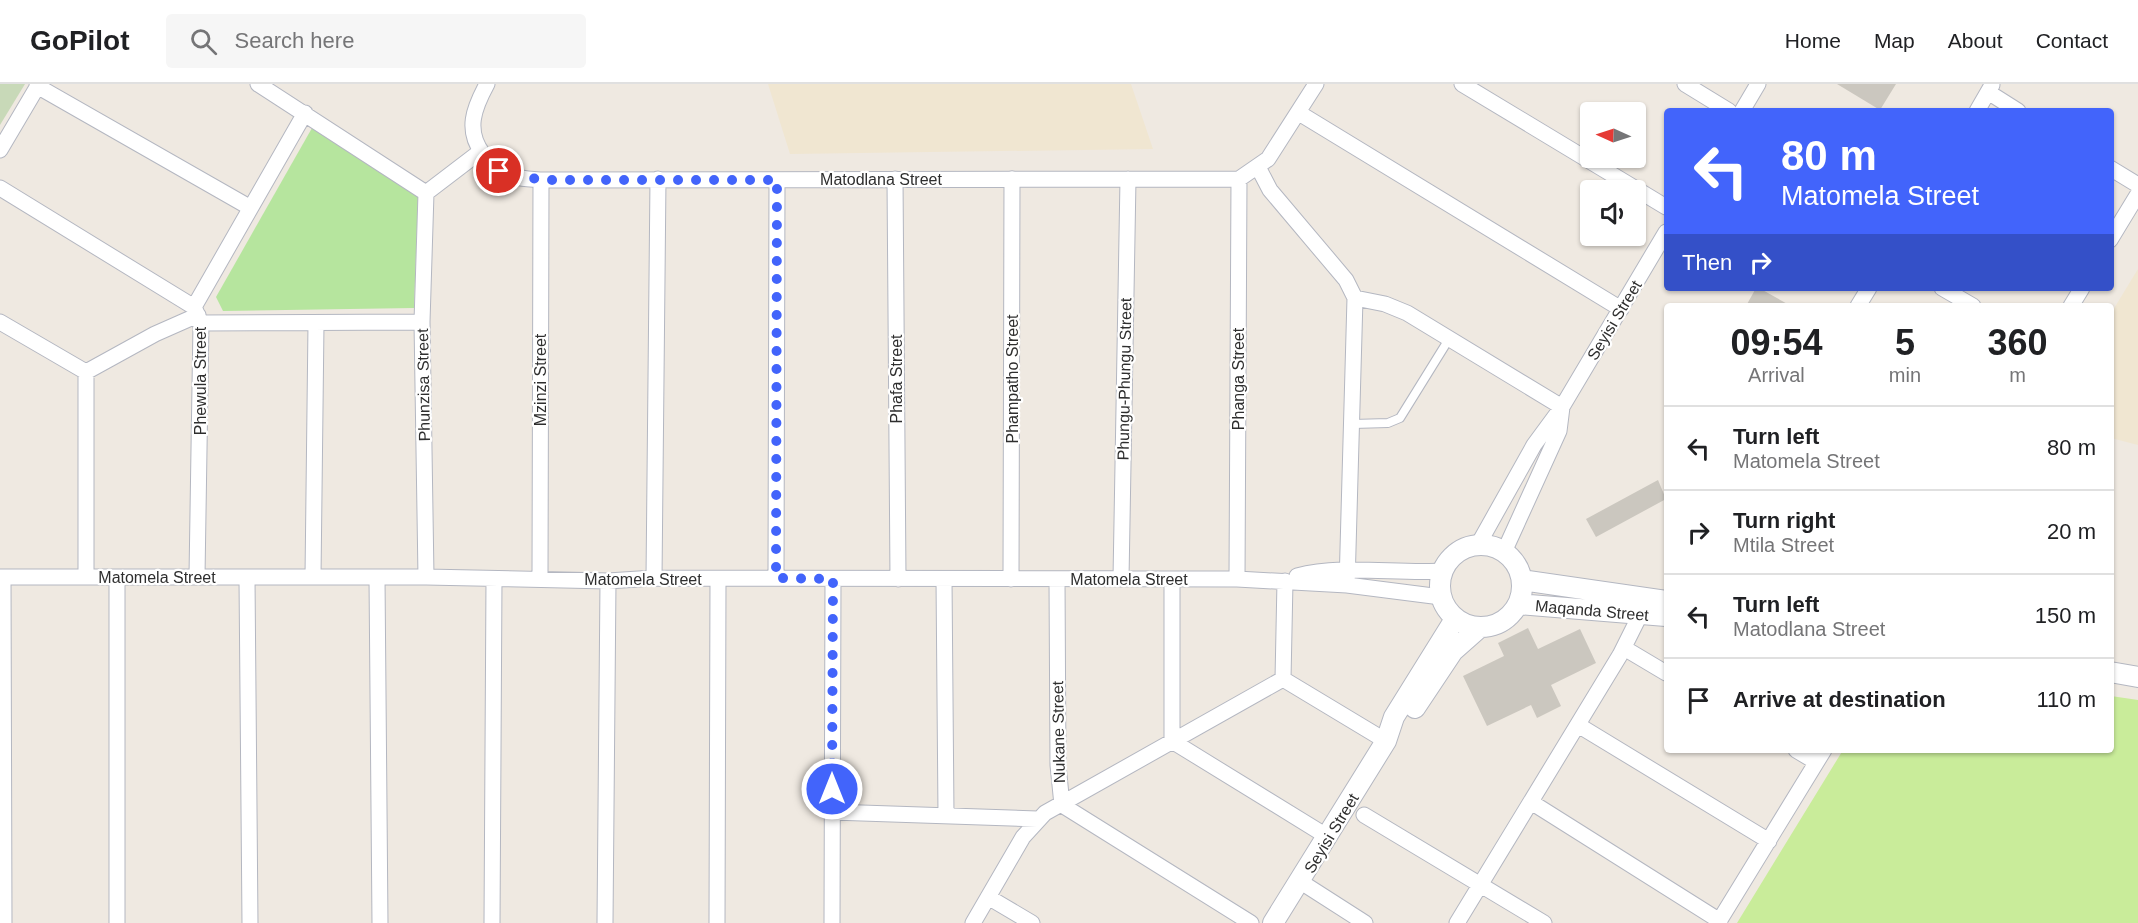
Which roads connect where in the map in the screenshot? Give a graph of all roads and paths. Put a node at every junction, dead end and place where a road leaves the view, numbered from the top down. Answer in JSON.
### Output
{"nodes":[{"id":1,"x":258,"y":84,"type":"edge"},
{"id":2,"x":1316,"y":84,"type":"edge"},
{"id":3,"x":1462,"y":84,"type":"edge"},
{"id":4,"x":1685,"y":84,"type":"edge"},
{"id":5,"x":1758,"y":84,"type":"edge"},
{"id":6,"x":38,"y":85,"type":"edge"},
{"id":7,"x":484,"y":85,"type":"edge"},
{"id":8,"x":1990,"y":88,"type":"edge"},
{"id":9,"x":1724,"y":108,"type":"edge"},
{"id":10,"x":1744,"y":108,"type":"edge"},
{"id":11,"x":1979,"y":108,"type":"edge"},
{"id":12,"x":2014,"y":108,"type":"edge"},
{"id":13,"x":305,"y":113,"type":"junction"},
{"id":14,"x":1299,"y":113,"type":"junction"},
{"id":15,"x":0,"y":150,"type":"edge"},
{"id":16,"x":481,"y":151,"type":"junction"},
{"id":17,"x":1258,"y":167,"type":"junction"},
{"id":18,"x":2114,"y":170,"type":"edge"},
{"id":19,"x":658,"y":179,"type":"junction"},
{"id":20,"x":895,"y":179,"type":"junction"},
{"id":21,"x":1012,"y":179,"type":"junction"},
{"id":22,"x":1128,"y":179,"type":"junction"},
{"id":23,"x":1239,"y":179,"type":"junction"},
{"id":24,"x":541,"y":180,"type":"junction"},
{"id":25,"x":777,"y":180,"type":"junction"},
{"id":26,"x":2138,"y":185,"type":"edge"},
{"id":27,"x":0,"y":188,"type":"edge"},
{"id":28,"x":426,"y":193,"type":"junction"},
{"id":29,"x":2138,"y":194,"type":"edge"},
{"id":30,"x":1664,"y":206,"type":"edge"},
{"id":31,"x":249,"y":207,"type":"junction"},
{"id":32,"x":2114,"y":233,"type":"edge"},
{"id":33,"x":1664,"y":235,"type":"edge"},
{"id":34,"x":1947,"y":291,"type":"edge"},
{"id":35,"x":1355,"y":298,"type":"junction"},
{"id":36,"x":1968,"y":303,"type":"edge"},
{"id":37,"x":1621,"y":309,"type":"junction"},
{"id":38,"x":198,"y":315,"type":"junction"},
{"id":39,"x":0,"y":322,"type":"edge"},
{"id":40,"x":422,"y":322,"type":"junction"},
{"id":41,"x":316,"y":324,"type":"junction"},
{"id":42,"x":1449,"y":339,"type":"junction"},
{"id":43,"x":86,"y":372,"type":"junction"},
{"id":44,"x":1562,"y":407,"type":"junction"},
{"id":45,"x":1353,"y":424,"type":"junction"},
{"id":46,"x":1478,"y":545,"type":"junction"},
{"id":47,"x":1504,"y":552,"type":"junction"},
{"id":48,"x":1443,"y":571,"type":"junction"},
{"id":49,"x":198,"y":576,"type":"junction"},
{"id":50,"x":1,"y":577,"type":"edge"},
{"id":51,"x":86,"y":577,"type":"junction"},
{"id":52,"x":117,"y":577,"type":"junction"},
{"id":53,"x":313,"y":577,"type":"junction"},
{"id":54,"x":426,"y":577,"type":"junction"},
{"id":55,"x":377,"y":578,"type":"junction"},
{"id":56,"x":654,"y":578,"type":"junction"},
{"id":57,"x":776,"y":578,"type":"junction"},
{"id":58,"x":1348,"y":578,"type":"junction"},
{"id":59,"x":247,"y":579,"type":"junction"},
{"id":60,"x":494,"y":579,"type":"junction"},
{"id":61,"x":540,"y":579,"type":"junction"},
{"id":62,"x":718,"y":579,"type":"junction"},
{"id":63,"x":833,"y":579,"type":"junction"},
{"id":64,"x":898,"y":579,"type":"junction"},
{"id":65,"x":944,"y":579,"type":"junction"},
{"id":66,"x":1011,"y":579,"type":"junction"},
{"id":67,"x":1057,"y":579,"type":"junction"},
{"id":68,"x":1121,"y":579,"type":"junction"},
{"id":69,"x":1172,"y":579,"type":"junction"},
{"id":70,"x":1237,"y":579,"type":"junction"},
{"id":71,"x":1522,"y":580,"type":"junction"},
{"id":72,"x":608,"y":581,"type":"junction"},
{"id":73,"x":1285,"y":581,"type":"junction"},
{"id":74,"x":1441,"y":597,"type":"junction"},
{"id":75,"x":1664,"y":601,"type":"edge"},
{"id":76,"x":1518,"y":604,"type":"junction"},
{"id":77,"x":1641,"y":614,"type":"junction"},
{"id":78,"x":1664,"y":616,"type":"edge"},
{"id":79,"x":1455,"y":619,"type":"junction"},
{"id":80,"x":1479,"y":628,"type":"junction"},
{"id":81,"x":1624,"y":648,"type":"junction"},
{"id":82,"x":1664,"y":672,"type":"edge"},
{"id":83,"x":2114,"y":673,"type":"edge"},
{"id":84,"x":2138,"y":677,"type":"edge"},
{"id":85,"x":1283,"y":680,"type":"junction"},
{"id":86,"x":1578,"y":725,"type":"junction"},
{"id":87,"x":1172,"y":741,"type":"junction"},
{"id":88,"x":1386,"y":741,"type":"junction"},
{"id":89,"x":1820,"y":756,"type":"edge"},
{"id":90,"x":1531,"y":802,"type":"junction"},
{"id":91,"x":1062,"y":806,"type":"junction"},
{"id":92,"x":832,"y":812,"type":"junction"},
{"id":93,"x":946,"y":815,"type":"junction"},
{"id":94,"x":1364,"y":815,"type":"dead end"},
{"id":95,"x":1037,"y":819,"type":"junction"},
{"id":96,"x":1328,"y":837,"type":"junction"},
{"id":97,"x":1768,"y":841,"type":"junction"},
{"id":98,"x":1301,"y":882,"type":"junction"},
{"id":99,"x":1480,"y":885,"type":"junction"},
{"id":100,"x":988,"y":897,"type":"junction"},
{"id":101,"x":1719,"y":922,"type":"edge"},
{"id":102,"x":4,"y":923,"type":"edge"},
{"id":103,"x":117,"y":923,"type":"edge"},
{"id":104,"x":250,"y":923,"type":"edge"},
{"id":105,"x":380,"y":923,"type":"edge"},
{"id":106,"x":492,"y":923,"type":"edge"},
{"id":107,"x":605,"y":923,"type":"edge"},
{"id":108,"x":717,"y":923,"type":"edge"},
{"id":109,"x":832,"y":923,"type":"edge"},
{"id":110,"x":973,"y":923,"type":"edge"},
{"id":111,"x":1032,"y":923,"type":"edge"},
{"id":112,"x":1251,"y":923,"type":"edge"},
{"id":113,"x":1273,"y":923,"type":"edge"},
{"id":114,"x":1365,"y":923,"type":"edge"},
{"id":115,"x":1457,"y":923,"type":"edge"},
{"id":116,"x":1544,"y":923,"type":"edge"}],
"edges":[{"from":1,"to":13,"type":"street"},
{"from":2,"to":14,"type":"street"},
{"from":3,"to":30,"type":"street"},
{"from":4,"to":9,"type":"street"},
{"from":5,"to":10,"type":"street"},
{"from":6,"to":15,"type":"street"},
{"from":6,"to":31,"type":"street"},
{"from":7,"to":16,"type":"street","name":"Matodlana Street"},
{"from":8,"to":11,"type":"street"},
{"from":8,"to":12,"type":"street"},
{"from":13,"to":28,"type":"street"},
{"from":13,"to":31,"type":"street"},
{"from":14,"to":17,"type":"street"},
{"from":14,"to":37,"type":"street"},
{"from":16,"to":24,"type":"street","name":"Matodlana Street"},
{"from":16,"to":28,"type":"street"},
{"from":17,"to":23,"type":"street"},
{"from":17,"to":35,"type":"street"},
{"from":18,"to":26,"type":"street"},
{"from":19,"to":24,"type":"street","name":"Matodlana Street"},
{"from":19,"to":25,"type":"street","name":"Matodlana Street"},
{"from":19,"to":56,"type":"street"},
{"from":20,"to":21,"type":"street","name":"Matodlana Street"},
{"from":20,"to":25,"type":"street","name":"Matodlana Street"},
{"from":20,"to":64,"type":"street","name":"Phafa Street"},
{"from":21,"to":22,"type":"street","name":"Matodlana Street"},
{"from":21,"to":66,"type":"street","name":"Phampatho Street"},
{"from":22,"to":23,"type":"street","name":"Matodlana Street"},
{"from":22,"to":68,"type":"street","name":"Phungu-Phungu Street"},
{"from":23,"to":70,"type":"street","name":"Phanga Street"},
{"from":24,"to":61,"type":"street","name":"Mzinzi Street"},
{"from":25,"to":57,"type":"street"},
{"from":27,"to":38,"type":"street","name":"Phewula Street"},
{"from":28,"to":40,"type":"street","name":"Phunzisa Street"},
{"from":29,"to":32,"type":"street"},
{"from":31,"to":38,"type":"street"},
{"from":33,"to":37,"type":"street","name":"Seyisi Street"},
{"from":34,"to":36,"type":"street"},
{"from":35,"to":42,"type":"street"},
{"from":35,"to":45,"type":"street"},
{"from":37,"to":44,"type":"street","name":"Seyisi Street"},
{"from":38,"to":41,"type":"street"},
{"from":38,"to":43,"type":"street"},
{"from":38,"to":49,"type":"street","name":"Phewula Street"},
{"from":39,"to":43,"type":"street"},
{"from":40,"to":41,"type":"street"},
{"from":40,"to":54,"type":"street","name":"Phunzisa Street"},
{"from":41,"to":53,"type":"street"},
{"from":42,"to":44,"type":"street"},
{"from":42,"to":45,"type":"lane"},
{"from":43,"to":51,"type":"street"},
{"from":44,"to":46,"type":"street","name":"Seyisi Street"},
{"from":44,"to":47,"type":"street","name":"Seyisi Street"},
{"from":45,"to":58,"type":"street"},
{"from":46,"to":47,"type":"street"},
{"from":46,"to":48,"type":"street"},
{"from":47,"to":71,"type":"street"},
{"from":48,"to":58,"type":"street","name":"Matomela Street"},
{"from":48,"to":74,"type":"street"},
{"from":49,"to":52,"type":"street","name":"Matomela Street"},
{"from":49,"to":59,"type":"street","name":"Matomela Street"},
{"from":50,"to":51,"type":"street","name":"Matomela Street"},
{"from":50,"to":102,"type":"street"},
{"from":51,"to":52,"type":"street","name":"Matomela Street"},
{"from":52,"to":103,"type":"street"},
{"from":53,"to":55,"type":"street","name":"Matomela Street"},
{"from":53,"to":59,"type":"street","name":"Matomela Street"},
{"from":54,"to":55,"type":"street","name":"Matomela Street"},
{"from":54,"to":60,"type":"street","name":"Matomela Street"},
{"from":55,"to":105,"type":"street"},
{"from":56,"to":62,"type":"street","name":"Matomela Street"},
{"from":56,"to":72,"type":"street","name":"Matomela Street"},
{"from":57,"to":62,"type":"street","name":"Matomela Street"},
{"from":57,"to":63,"type":"street","name":"Matomela Street"},
{"from":58,"to":73,"type":"street","name":"Matomela Street"},
{"from":58,"to":74,"type":"street","name":"Matomela Street"},
{"from":59,"to":104,"type":"street"},
{"from":60,"to":61,"type":"street","name":"Matomela Street"},
{"from":60,"to":106,"type":"street"},
{"from":61,"to":72,"type":"street","name":"Matomela Street"},
{"from":62,"to":108,"type":"street"},
{"from":63,"to":64,"type":"street","name":"Matomela Street"},
{"from":63,"to":92,"type":"street"},
{"from":64,"to":65,"type":"street","name":"Matomela Street"},
{"from":65,"to":66,"type":"street","name":"Matomela Street"},
{"from":65,"to":93,"type":"street"},
{"from":66,"to":67,"type":"street","name":"Matomela Street"},
{"from":67,"to":68,"type":"street","name":"Matomela Street"},
{"from":67,"to":91,"type":"street","name":"Nukane Street"},
{"from":68,"to":69,"type":"street","name":"Matomela Street"},
{"from":69,"to":70,"type":"street","name":"Matomela Street"},
{"from":69,"to":87,"type":"street"},
{"from":70,"to":73,"type":"street","name":"Matomela Street"},
{"from":71,"to":75,"type":"street","name":"Maqanda Street"},
{"from":71,"to":76,"type":"street"},
{"from":72,"to":107,"type":"street"},
{"from":73,"to":85,"type":"street"},
{"from":74,"to":79,"type":"street"},
{"from":76,"to":77,"type":"street","name":"Maqanda Street"},
{"from":76,"to":80,"type":"street"},
{"from":77,"to":78,"type":"street","name":"Maqanda Street"},
{"from":77,"to":81,"type":"street"},
{"from":79,"to":80,"type":"street"},
{"from":79,"to":88,"type":"street","name":"Seyisi Street"},
{"from":80,"to":88,"type":"street","name":"Seyisi Street"},
{"from":81,"to":82,"type":"street"},
{"from":81,"to":86,"type":"street"},
{"from":83,"to":84,"type":"street"},
{"from":85,"to":87,"type":"street"},
{"from":85,"to":88,"type":"street"},
{"from":86,"to":90,"type":"street"},
{"from":86,"to":97,"type":"street"},
{"from":87,"to":91,"type":"street"},
{"from":87,"to":96,"type":"street"},
{"from":88,"to":96,"type":"street","name":"Seyisi Street"},
{"from":89,"to":97,"type":"street"},
{"from":90,"to":99,"type":"street"},
{"from":90,"to":101,"type":"street"},
{"from":91,"to":95,"type":"street"},
{"from":91,"to":112,"type":"street","name":"Nukane Street"},
{"from":92,"to":93,"type":"street"},
{"from":92,"to":109,"type":"street"},
{"from":93,"to":95,"type":"street"},
{"from":94,"to":99,"type":"street"},
{"from":95,"to":100,"type":"street"},
{"from":96,"to":98,"type":"street","name":"Seyisi Street"},
{"from":97,"to":101,"type":"street"},
{"from":98,"to":113,"type":"street","name":"Seyisi Street"},
{"from":98,"to":114,"type":"street"},
{"from":99,"to":115,"type":"street"},
{"from":99,"to":116,"type":"street"},
{"from":100,"to":110,"type":"street"},
{"from":100,"to":111,"type":"street"}]}
